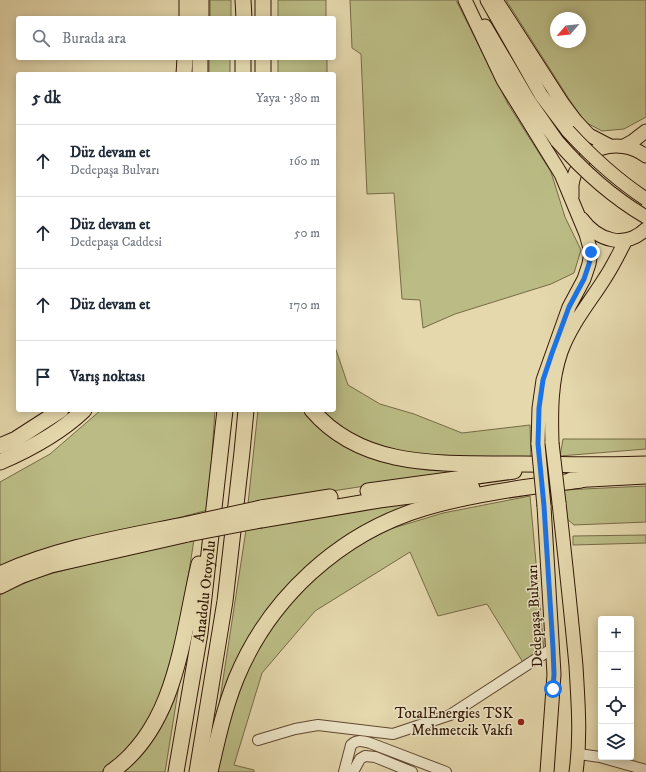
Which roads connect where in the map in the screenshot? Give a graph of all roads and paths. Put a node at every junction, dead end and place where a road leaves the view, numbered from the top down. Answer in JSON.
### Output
{"nodes":[{"id":1,"x":187,"y":0,"type":"edge"},
{"id":2,"x":201,"y":0,"type":"edge"},
{"id":3,"x":244,"y":0,"type":"edge"},
{"id":4,"x":263,"y":0,"type":"edge"},
{"id":5,"x":465,"y":0,"type":"edge"},
{"id":6,"x":471,"y":0,"type":"edge"},
{"id":7,"x":487,"y":0,"type":"edge"},
{"id":8,"x":496,"y":0,"type":"edge"},
{"id":9,"x":187,"y":16,"type":"edge"},
{"id":10,"x":201,"y":16,"type":"edge"},
{"id":11,"x":244,"y":16,"type":"edge"},
{"id":12,"x":263,"y":16,"type":"edge"},
{"id":13,"x":185,"y":60,"type":"edge"},
{"id":14,"x":200,"y":60,"type":"edge"},
{"id":15,"x":244,"y":60,"type":"edge"},
{"id":16,"x":263,"y":60,"type":"edge"},
{"id":17,"x":184,"y":72,"type":"edge"},
{"id":18,"x":200,"y":72,"type":"edge"},
{"id":19,"x":243,"y":72,"type":"edge"},
{"id":20,"x":263,"y":72,"type":"edge"},
{"id":21,"x":646,"y":130,"type":"edge"},
{"id":22,"x":610,"y":146,"type":"junction"},
{"id":23,"x":624,"y":146,"type":"junction"},
{"id":24,"x":646,"y":156,"type":"edge"},
{"id":25,"x":572,"y":199,"type":"junction"},
{"id":26,"x":646,"y":199,"type":"edge"},
{"id":27,"x":577,"y":213,"type":"junction"},
{"id":28,"x":646,"y":217,"type":"edge"},
{"id":29,"x":646,"y":229,"type":"edge"},
{"id":30,"x":629,"y":239,"type":"junction"},
{"id":31,"x":646,"y":244,"type":"edge"},
{"id":32,"x":58,"y":412,"type":"edge"},
{"id":33,"x":82,"y":412,"type":"edge"},
{"id":34,"x":225,"y":412,"type":"edge"},
{"id":35,"x":246,"y":412,"type":"edge"},
{"id":36,"x":314,"y":412,"type":"edge"},
{"id":37,"x":0,"y":446,"type":"edge"},
{"id":38,"x":0,"y":462,"type":"edge"},
{"id":39,"x":646,"y":464,"type":"edge"},
{"id":40,"x":577,"y":465,"type":"junction"},
{"id":41,"x":646,"y":476,"type":"edge"},
{"id":42,"x":581,"y":480,"type":"junction"},
{"id":43,"x":215,"y":497,"type":"junction"},
{"id":44,"x":261,"y":514,"type":"junction"},
{"id":45,"x":188,"y":529,"type":"junction"},
{"id":46,"x":0,"y":574,"type":"edge"},
{"id":47,"x":0,"y":586,"type":"edge"},
{"id":48,"x":553,"y":648,"type":"junction"},
{"id":49,"x":554,"y":674,"type":"junction"},
{"id":50,"x":577,"y":680,"type":"junction"},
{"id":51,"x":258,"y":740,"type":"dead end"},
{"id":52,"x":362,"y":741,"type":"junction"},
{"id":53,"x":350,"y":752,"type":"junction"},
{"id":54,"x":578,"y":754,"type":"junction"},
{"id":55,"x":362,"y":758,"type":"junction"},
{"id":56,"x":646,"y":770,"type":"edge"},
{"id":57,"x":547,"y":771,"type":"edge"},
{"id":58,"x":111,"y":772,"type":"edge"},
{"id":59,"x":176,"y":772,"type":"edge"},
{"id":60,"x":197,"y":772,"type":"edge"},
{"id":61,"x":210,"y":772,"type":"edge"},
{"id":62,"x":344,"y":772,"type":"edge"},
{"id":63,"x":353,"y":772,"type":"edge"},
{"id":64,"x":412,"y":772,"type":"edge"},
{"id":65,"x":446,"y":772,"type":"edge"},
{"id":66,"x":576,"y":772,"type":"edge"}],
"edges":[{"from":1,"to":9,"type":"highway"},
{"from":2,"to":10,"type":"highway"},
{"from":3,"to":11,"type":"highway"},
{"from":4,"to":12,"type":"highway"},
{"from":5,"to":25,"type":"main road","name":"Dedepaşa Bulvarı"},
{"from":6,"to":28,"type":"main road","bridge":true},
{"from":7,"to":26,"type":"main road","bridge":true},
{"from":8,"to":22,"type":"main road"},
{"from":13,"to":17,"type":"highway"},
{"from":14,"to":18,"type":"highway"},
{"from":15,"to":19,"type":"highway"},
{"from":16,"to":20,"type":"highway"},
{"from":21,"to":23,"type":"main road"},
{"from":22,"to":23,"type":"main road"},
{"from":22,"to":25,"type":"main road"},
{"from":23,"to":24,"type":"main road"},
{"from":25,"to":27,"type":"main road","name":"Dedepaşa Bulvarı"},
{"from":27,"to":30,"type":"main road"},
{"from":27,"to":48,"type":"main road","name":"Dedepaşa Bulvarı","bridge":true},
{"from":29,"to":30,"type":"main road"},
{"from":30,"to":31,"type":"main road"},
{"from":30,"to":50,"type":"main road","bridge":true},
{"from":32,"to":37,"type":"highway"},
{"from":33,"to":38,"type":"highway"},
{"from":34,"to":43,"type":"highway","name":"Anadolu Otoyolu"},
{"from":35,"to":60,"type":"highway","name":"Anadolu Otoyolu"},
{"from":36,"to":40,"type":"highway"},
{"from":39,"to":40,"type":"highway"},
{"from":40,"to":44,"type":"highway"},
{"from":41,"to":42,"type":"highway"},
{"from":42,"to":44,"type":"highway"},
{"from":42,"to":61,"type":"highway"},
{"from":43,"to":58,"type":"highway"},
{"from":43,"to":59,"type":"highway","name":"Anadolu Otoyolu"},
{"from":44,"to":45,"type":"highway","bridge":true},
{"from":45,"to":46,"type":"highway"},
{"from":45,"to":47,"type":"highway"},
{"from":48,"to":49,"type":"main road","name":"Dedepaşa Bulvarı"},
{"from":48,"to":51,"type":"street"},
{"from":49,"to":50,"type":"main road"},
{"from":49,"to":57,"type":"main road","name":"Dedepaşa Bulvarı"},
{"from":50,"to":54,"type":"main road"},
{"from":52,"to":53,"type":"street"},
{"from":52,"to":55,"type":"street"},
{"from":52,"to":65,"type":"street"},
{"from":53,"to":55,"type":"street"},
{"from":53,"to":62,"type":"street"},
{"from":54,"to":56,"type":"street"},
{"from":54,"to":66,"type":"main road"},
{"from":55,"to":63,"type":"street"},
{"from":55,"to":64,"type":"street"}]}
